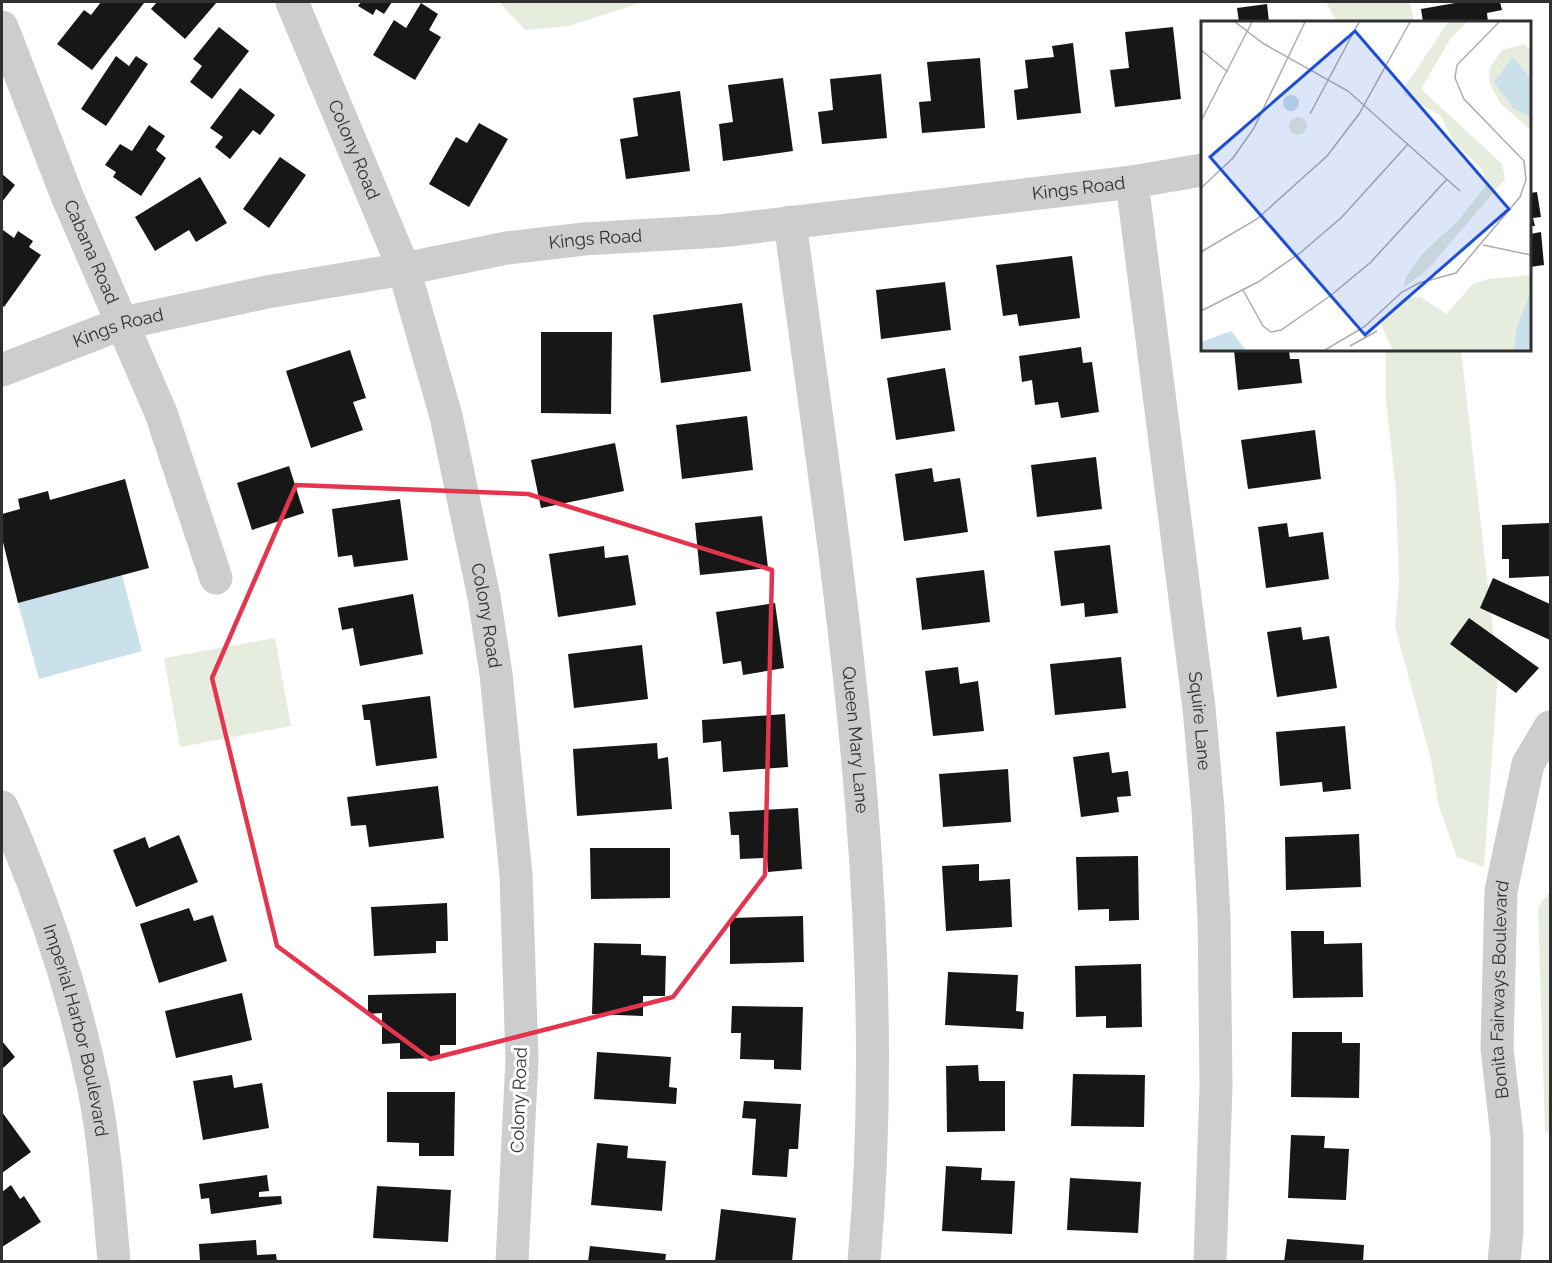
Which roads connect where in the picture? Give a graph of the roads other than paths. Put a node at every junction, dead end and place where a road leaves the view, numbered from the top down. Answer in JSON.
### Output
{"nodes":[{"id":1,"x":292,"y":2,"type":"edge"},
{"id":2,"x":2,"y":27,"type":"edge"},
{"id":3,"x":1201,"y":170,"type":"edge"},
{"id":4,"x":1132,"y":182,"type":"junction"},
{"id":5,"x":790,"y":222,"type":"junction"},
{"id":6,"x":404,"y":269,"type":"junction"},
{"id":7,"x":123,"y":323,"type":"junction"},
{"id":8,"x":2,"y":370,"type":"edge"},
{"id":9,"x":216,"y":578,"type":"dead end"},
{"id":10,"x":1551,"y":728,"type":"edge"},
{"id":11,"x":2,"y":807,"type":"edge"},
{"id":12,"x":114,"y":1262,"type":"edge"},
{"id":13,"x":512,"y":1262,"type":"edge"},
{"id":14,"x":864,"y":1262,"type":"edge"},
{"id":15,"x":1210,"y":1262,"type":"edge"},
{"id":16,"x":1504,"y":1262,"type":"edge"}],
"edges":[{"from":1,"to":6,"type":"street","name":"Colony Road"},
{"from":2,"to":7,"type":"street","name":"Cabana Road"},
{"from":3,"to":4,"type":"street","name":"Kings Road"},
{"from":4,"to":5,"type":"street","name":"Kings Road"},
{"from":4,"to":15,"type":"street","name":"Squire Lane"},
{"from":5,"to":6,"type":"street","name":"Kings Road"},
{"from":5,"to":14,"type":"street","name":"Queen Mary Lane"},
{"from":6,"to":7,"type":"street","name":"Kings Road"},
{"from":6,"to":13,"type":"street","name":"Colony Road"},
{"from":7,"to":8,"type":"street","name":"Kings Road"},
{"from":7,"to":9,"type":"street","name":"Cabana Road"},
{"from":10,"to":16,"type":"street","name":"Bonita Fairways Boulevard"},
{"from":11,"to":12,"type":"street","name":"Imperial Harbor Boulevard"}]}
